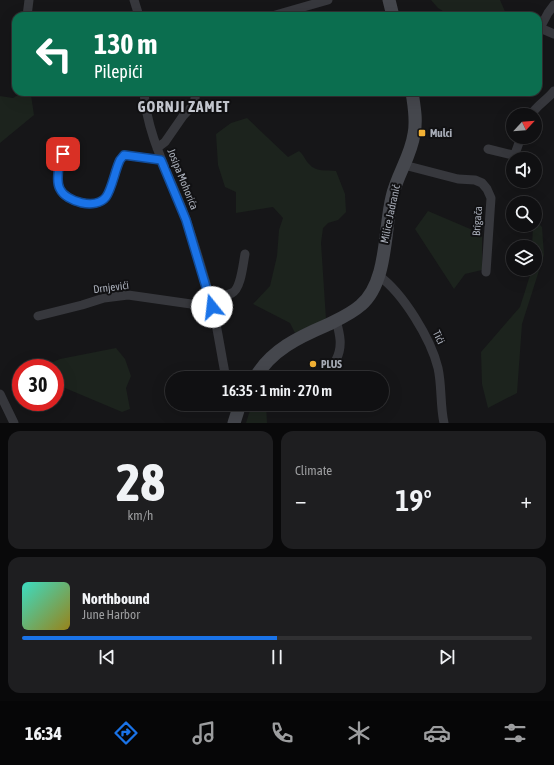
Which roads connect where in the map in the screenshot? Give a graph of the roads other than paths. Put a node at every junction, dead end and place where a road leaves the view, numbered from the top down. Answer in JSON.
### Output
{"nodes":[{"id":1,"x":28,"y":0,"type":"edge"},
{"id":2,"x":134,"y":0,"type":"edge"},
{"id":3,"x":328,"y":0,"type":"edge"},
{"id":4,"x":389,"y":0,"type":"edge"},
{"id":5,"x":554,"y":6,"type":"edge"},
{"id":6,"x":27,"y":12,"type":"edge"},
{"id":7,"x":138,"y":12,"type":"edge"},
{"id":8,"x":286,"y":12,"type":"edge"},
{"id":9,"x":392,"y":12,"type":"edge"},
{"id":10,"x":542,"y":24,"type":"edge"},
{"id":11,"x":542,"y":29,"type":"edge"},
{"id":12,"x":554,"y":34,"type":"edge"},
{"id":13,"x":554,"y":91,"type":"edge"},
{"id":14,"x":144,"y":96,"type":"edge"},
{"id":15,"x":195,"y":96,"type":"edge"},
{"id":16,"x":412,"y":96,"type":"edge"},
{"id":17,"x":535,"y":108,"type":"edge"},
{"id":18,"x":519,"y":144,"type":"edge"},
{"id":19,"x":157,"y":148,"type":"junction"},
{"id":20,"x":488,"y":149,"type":"dead end"},
{"id":21,"x":71,"y":152,"type":"dead end"},
{"id":22,"x":161,"y":160,"type":"junction"},
{"id":23,"x":404,"y":164,"type":"junction"},
{"id":24,"x":245,"y":254,"type":"dead end"},
{"id":25,"x":486,"y":272,"type":"dead end"},
{"id":26,"x":379,"y":276,"type":"junction"},
{"id":27,"x":209,"y":297,"type":"junction"},
{"id":28,"x":212,"y":307,"type":"junction"},
{"id":29,"x":38,"y":316,"type":"dead end"},
{"id":30,"x":336,"y":320,"type":"junction"},
{"id":31,"x":336,"y":360,"type":"dead end"},
{"id":32,"x":225,"y":371,"type":"edge"},
{"id":33,"x":260,"y":371,"type":"edge"},
{"id":34,"x":0,"y":394,"type":"edge"},
{"id":35,"x":237,"y":411,"type":"edge"},
{"id":36,"x":14,"y":423,"type":"edge"},
{"id":37,"x":234,"y":423,"type":"edge"},
{"id":38,"x":444,"y":423,"type":"edge"}],
"edges":[{"from":1,"to":6,"type":"street"},
{"from":2,"to":7,"type":"street"},
{"from":3,"to":8,"type":"street"},
{"from":4,"to":9,"type":"street"},
{"from":5,"to":10,"type":"street"},
{"from":11,"to":12,"type":"street"},
{"from":13,"to":17,"type":"street"},
{"from":14,"to":19,"type":"street","name":"Josipa Mohorića"},
{"from":15,"to":19,"type":"street"},
{"from":16,"to":23,"type":"street","name":"Milice Jadranić"},
{"from":18,"to":20,"type":"street"},
{"from":19,"to":22,"type":"street","name":"Josipa Mohorića"},
{"from":21,"to":22,"type":"street"},
{"from":22,"to":27,"type":"street","name":"Josipa Mohorića"},
{"from":23,"to":25,"type":"street","name":"Brigača"},
{"from":23,"to":26,"type":"street","name":"Milice Jadranić"},
{"from":24,"to":27,"type":"street"},
{"from":26,"to":30,"type":"street","name":"Milice Jadranić"},
{"from":26,"to":38,"type":"street","name":"Tići"},
{"from":27,"to":28,"type":"street","name":"Josipa Mohorića"},
{"from":28,"to":29,"type":"street","name":"Drnjevići"},
{"from":28,"to":32,"type":"street","name":"Josipa Mohorića"},
{"from":30,"to":31,"type":"street"},
{"from":30,"to":33,"type":"street","name":"Milice Jadranić"},
{"from":34,"to":36,"type":"street"},
{"from":35,"to":37,"type":"street"}]}
